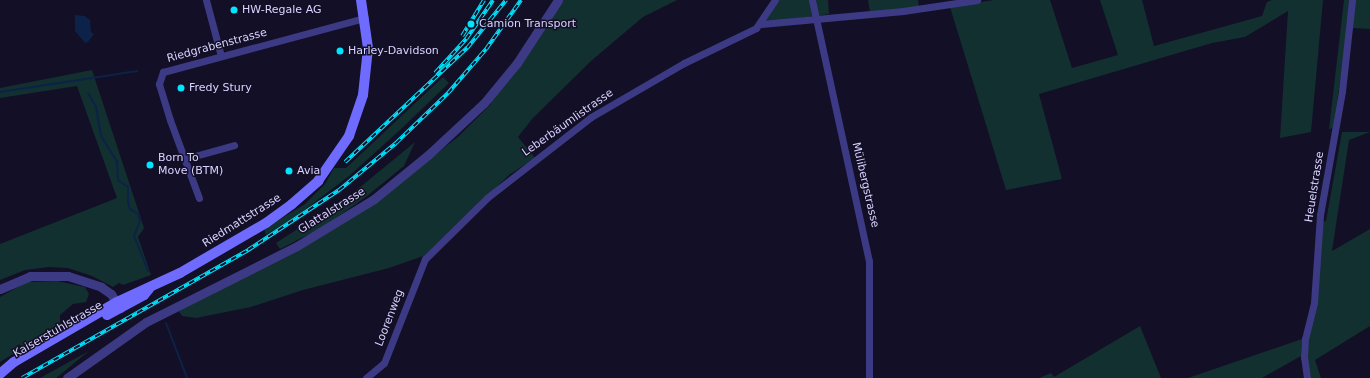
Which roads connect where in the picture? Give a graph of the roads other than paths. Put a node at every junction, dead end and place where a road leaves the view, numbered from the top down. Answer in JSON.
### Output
{"nodes":[{"id":1,"x":206,"y":0,"type":"edge"},
{"id":2,"x":361,"y":0,"type":"edge"},
{"id":3,"x":558,"y":0,"type":"edge"},
{"id":4,"x":775,"y":0,"type":"edge"},
{"id":5,"x":812,"y":0,"type":"edge"},
{"id":6,"x":977,"y":0,"type":"edge"},
{"id":7,"x":1352,"y":0,"type":"edge"},
{"id":8,"x":365,"y":18,"type":"junction"},
{"id":9,"x":815,"y":18,"type":"junction"},
{"id":10,"x":761,"y":24,"type":"junction"},
{"id":11,"x":221,"y":56,"type":"junction"},
{"id":12,"x":234,"y":145,"type":"dead end"},
{"id":13,"x":184,"y":159,"type":"junction"},
{"id":14,"x":199,"y":198,"type":"dead end"},
{"id":15,"x":425,"y":259,"type":"joint"},
{"id":16,"x":0,"y":289,"type":"edge"},
{"id":17,"x":119,"y":305,"type":"junction"},
{"id":18,"x":3,"y":373,"type":"edge"},
{"id":19,"x":67,"y":378,"type":"edge"},
{"id":20,"x":366,"y":378,"type":"edge"},
{"id":21,"x":869,"y":378,"type":"edge"},
{"id":22,"x":1308,"y":378,"type":"edge"}],
"edges":[{"from":1,"to":11,"type":"street"},
{"from":2,"to":8,"type":"main road","name":"Riedmattstrasse"},
{"from":3,"to":19,"type":"street","name":"Glattalstrasse"},
{"from":4,"to":10,"type":"street"},
{"from":5,"to":9,"type":"street","name":"Mülibergstrasse"},
{"from":6,"to":9,"type":"street"},
{"from":7,"to":22,"type":"street","name":"Heuelstrasse"},
{"from":8,"to":11,"type":"street","name":"Riedgrabenstrasse"},
{"from":8,"to":17,"type":"main road","name":"Riedmattstrasse"},
{"from":9,"to":10,"type":"street"},
{"from":9,"to":21,"type":"street","name":"Mülibergstrasse"},
{"from":10,"to":15,"type":"street","name":"Leberbäumlistrasse"},
{"from":11,"to":13,"type":"street","name":"Riedgrabenstrasse"},
{"from":12,"to":13,"type":"street"},
{"from":13,"to":14,"type":"street","name":"Riedgrabenstrasse"},
{"from":15,"to":20,"type":"street","name":"Loorenweg"},
{"from":16,"to":17,"type":"street"},
{"from":17,"to":18,"type":"main road","name":"Kaiserstuhlstrasse"}]}
